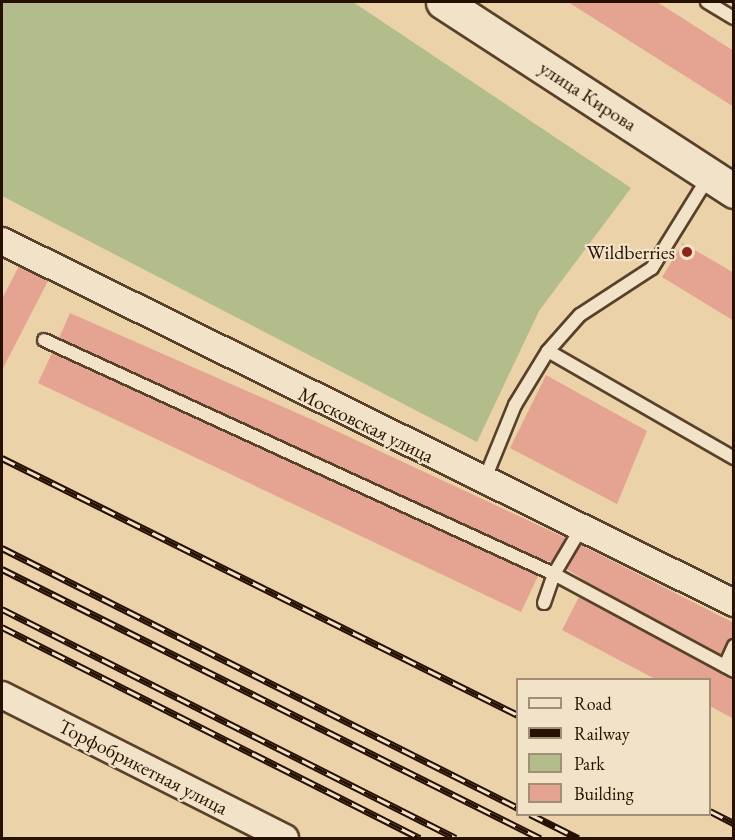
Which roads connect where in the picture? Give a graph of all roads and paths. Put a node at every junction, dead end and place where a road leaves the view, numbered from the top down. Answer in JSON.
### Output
{"nodes":[{"id":1,"x":443,"y":2,"type":"edge"},
{"id":2,"x":707,"y":2,"type":"edge"},
{"id":3,"x":734,"y":18,"type":"edge"},
{"id":4,"x":721,"y":183,"type":"edge"},
{"id":5,"x":2,"y":242,"type":"edge"},
{"id":6,"x":44,"y":340,"type":"dead end"},
{"id":7,"x":548,"y":351,"type":"junction"},
{"id":8,"x":734,"y":458,"type":"edge"},
{"id":9,"x":483,"y":483,"type":"junction"},
{"id":10,"x":580,"y":530,"type":"junction"},
{"id":11,"x":554,"y":574,"type":"junction"},
{"id":12,"x":544,"y":603,"type":"dead end"},
{"id":13,"x":734,"y":603,"type":"edge"},
{"id":14,"x":734,"y":646,"type":"edge"},
{"id":15,"x":729,"y":669,"type":"edge"},
{"id":16,"x":2,"y":695,"type":"edge"},
{"id":17,"x":285,"y":838,"type":"edge"}],
"edges":[{"from":1,"to":4,"type":"street","name":"улица Кирова"},
{"from":2,"to":3,"type":"lane"},
{"from":4,"to":7,"type":"lane"},
{"from":5,"to":9,"type":"street","name":"Московская улица"},
{"from":6,"to":11,"type":"lane"},
{"from":7,"to":8,"type":"lane"},
{"from":7,"to":9,"type":"lane"},
{"from":9,"to":10,"type":"street","name":"Московская улица"},
{"from":10,"to":11,"type":"lane"},
{"from":10,"to":13,"type":"street","name":"Московская улица"},
{"from":11,"to":12,"type":"lane"},
{"from":11,"to":15,"type":"lane"},
{"from":14,"to":15,"type":"lane"},
{"from":16,"to":17,"type":"street","name":"Торфобрикетная улица"}]}
